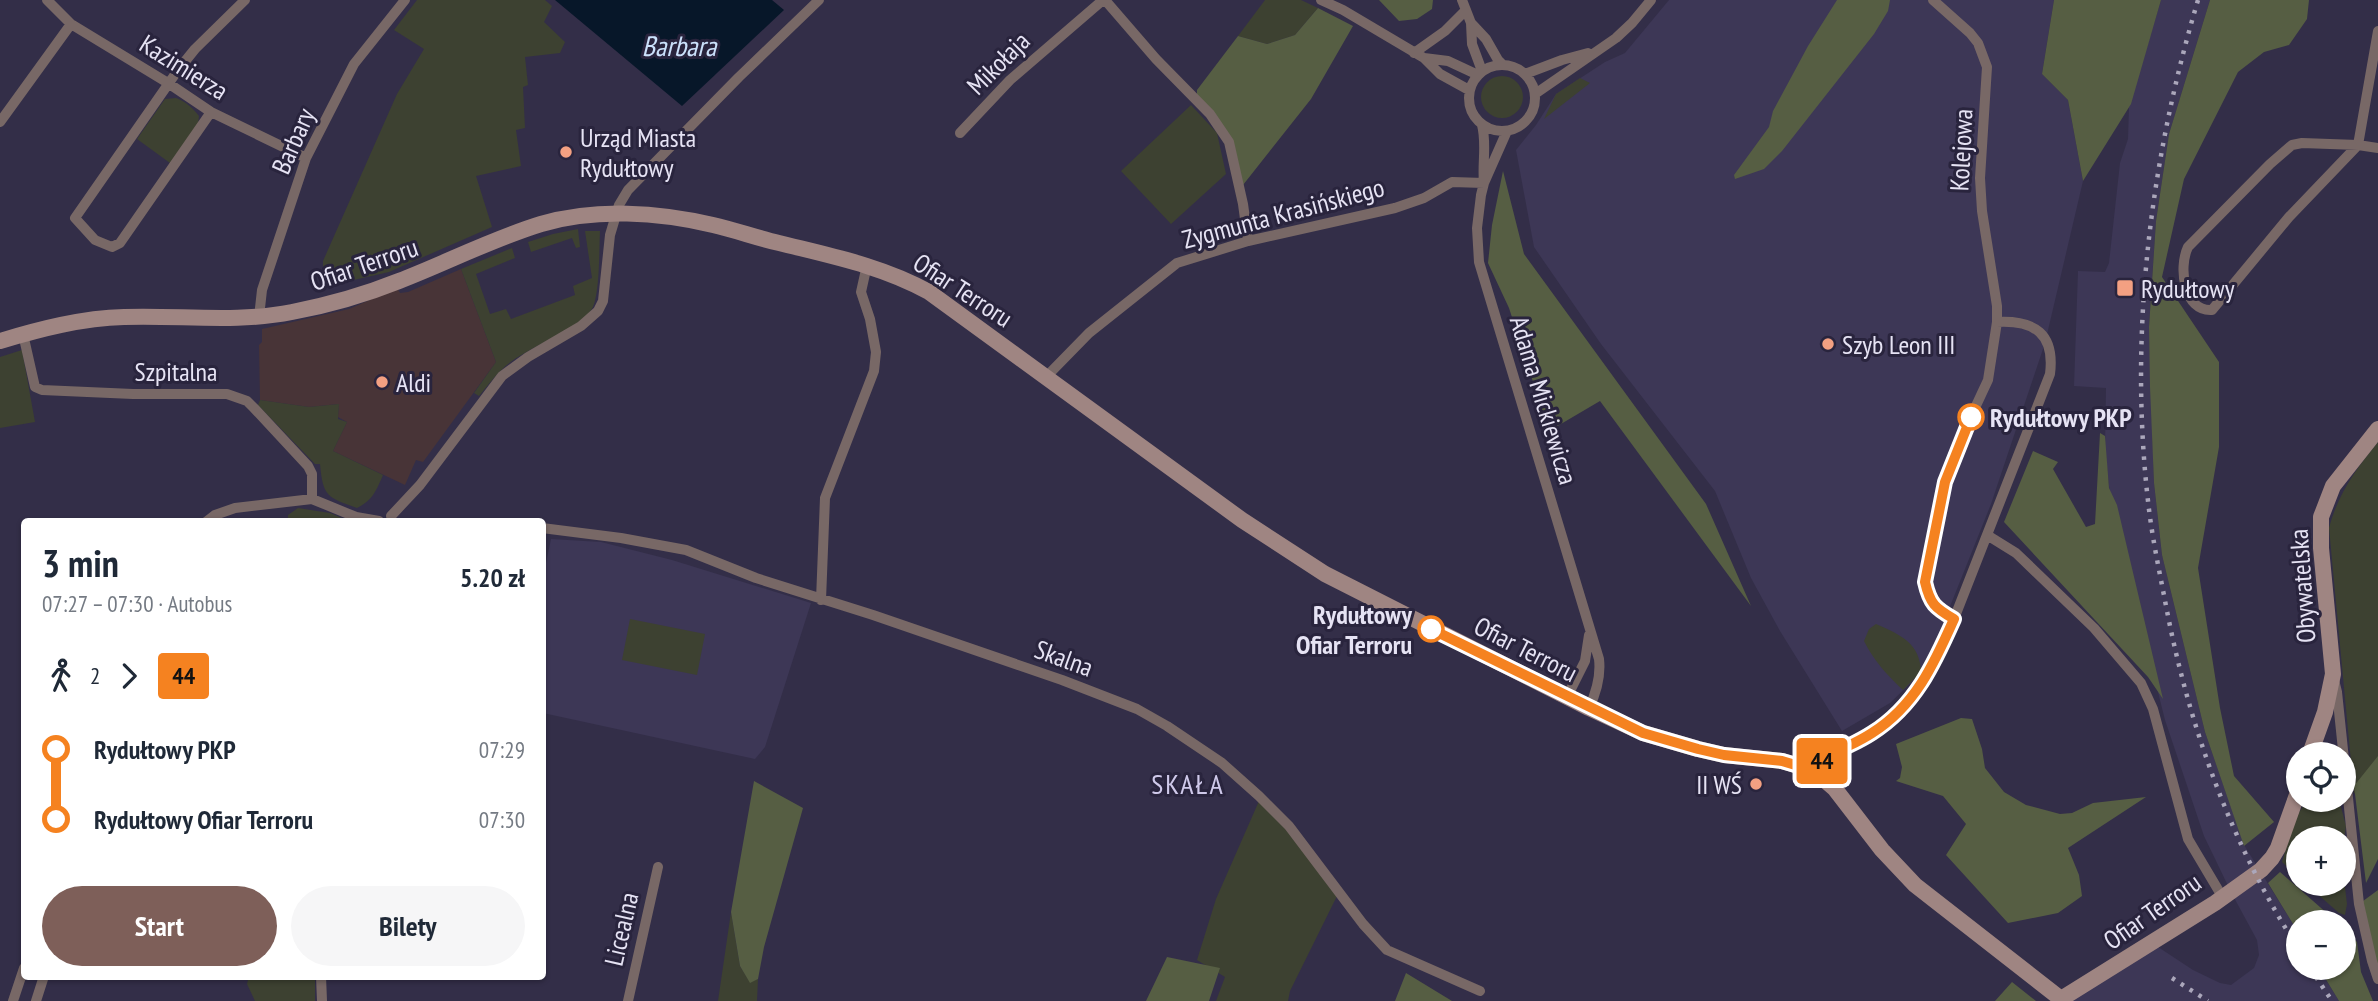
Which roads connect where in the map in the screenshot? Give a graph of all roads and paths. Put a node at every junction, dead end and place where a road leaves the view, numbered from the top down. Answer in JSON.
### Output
{"nodes":[{"id":1,"x":47,"y":0,"type":"edge"},
{"id":2,"x":245,"y":0,"type":"edge"},
{"id":3,"x":405,"y":0,"type":"edge"},
{"id":4,"x":819,"y":0,"type":"edge"},
{"id":5,"x":1104,"y":0,"type":"edge"},
{"id":6,"x":1321,"y":0,"type":"edge"},
{"id":7,"x":1651,"y":0,"type":"edge"},
{"id":8,"x":1933,"y":0,"type":"edge"},
{"id":9,"x":1464,"y":5,"type":"edge"},
{"id":10,"x":1471,"y":23,"type":"junction"},
{"id":11,"x":71,"y":24,"type":"junction"},
{"id":12,"x":2378,"y":31,"type":"edge"},
{"id":13,"x":1594,"y":52,"type":"junction"},
{"id":14,"x":1419,"y":55,"type":"junction"},
{"id":15,"x":1503,"y":65,"type":"junction"},
{"id":16,"x":1480,"y":73,"type":"junction"},
{"id":17,"x":1525,"y":74,"type":"junction"},
{"id":18,"x":168,"y":83,"type":"junction"},
{"id":19,"x":1469,"y":90,"type":"junction"},
{"id":20,"x":1535,"y":94,"type":"junction"},
{"id":21,"x":211,"y":112,"type":"junction"},
{"id":22,"x":0,"y":122,"type":"edge"},
{"id":23,"x":1482,"y":125,"type":"junction"},
{"id":24,"x":1507,"y":131,"type":"junction"},
{"id":25,"x":960,"y":133,"type":"dead end"},
{"id":26,"x":2358,"y":145,"type":"junction"},
{"id":27,"x":2378,"y":148,"type":"edge"},
{"id":28,"x":306,"y":158,"type":"junction"},
{"id":29,"x":1484,"y":183,"type":"junction"},
{"id":30,"x":616,"y":214,"type":"junction"},
{"id":31,"x":1248,"y":241,"type":"junction"},
{"id":32,"x":867,"y":265,"type":"junction"},
{"id":33,"x":259,"y":317,"type":"junction"},
{"id":34,"x":1997,"y":322,"type":"junction"},
{"id":35,"x":23,"y":334,"type":"junction"},
{"id":36,"x":0,"y":341,"type":"edge"},
{"id":37,"x":1046,"y":377,"type":"junction"},
{"id":38,"x":2378,"y":429,"type":"edge"},
{"id":39,"x":312,"y":499,"type":"junction"},
{"id":40,"x":210,"y":518,"type":"edge"},
{"id":41,"x":362,"y":518,"type":"edge"},
{"id":42,"x":393,"y":518,"type":"edge"},
{"id":43,"x":546,"y":529,"type":"edge"},
{"id":44,"x":1987,"y":536,"type":"junction"},
{"id":45,"x":821,"y":600,"type":"junction"},
{"id":46,"x":1954,"y":619,"type":"junction"},
{"id":47,"x":1590,"y":628,"type":"junction"},
{"id":48,"x":2333,"y":674,"type":"junction"},
{"id":49,"x":1567,"y":697,"type":"junction"},
{"id":50,"x":1589,"y":708,"type":"junction"},
{"id":51,"x":2314,"y":742,"type":"edge"},
{"id":52,"x":2342,"y":742,"type":"edge"},
{"id":53,"x":1812,"y":770,"type":"junction"},
{"id":54,"x":2291,"y":812,"type":"edge"},
{"id":55,"x":2348,"y":812,"type":"edge"},
{"id":56,"x":658,"y":867,"type":"dead end"},
{"id":57,"x":2223,"y":898,"type":"junction"},
{"id":58,"x":21,"y":977,"type":"edge"},
{"id":59,"x":2378,"y":979,"type":"edge"},
{"id":60,"x":43,"y":980,"type":"edge"},
{"id":61,"x":321,"y":980,"type":"edge"},
{"id":62,"x":1480,"y":991,"type":"dead end"},
{"id":63,"x":2062,"y":1000,"type":"edge"},
{"id":64,"x":13,"y":1001,"type":"edge"},
{"id":65,"x":36,"y":1001,"type":"edge"},
{"id":66,"x":322,"y":1001,"type":"edge"},
{"id":67,"x":628,"y":1001,"type":"edge"}],
"edges":[{"from":1,"to":11,"type":"street","name":"Kazimierza"},
{"from":2,"to":18,"type":"street"},
{"from":3,"to":28,"type":"street","name":"Barbary"},
{"from":4,"to":30,"type":"street"},
{"from":5,"to":25,"type":"street","name":"Mikołaja"},
{"from":5,"to":31,"type":"street"},
{"from":6,"to":14,"type":"street"},
{"from":7,"to":13,"type":"street"},
{"from":8,"to":34,"type":"street","name":"Kolejowa"},
{"from":9,"to":10,"type":"street"},
{"from":9,"to":14,"type":"street"},
{"from":10,"to":15,"type":"street"},
{"from":10,"to":16,"type":"street"},
{"from":11,"to":18,"type":"street","name":"Kazimierza"},
{"from":11,"to":22,"type":"street"},
{"from":12,"to":26,"type":"street"},
{"from":13,"to":17,"type":"street"},
{"from":13,"to":20,"type":"street"},
{"from":14,"to":16,"type":"street"},
{"from":14,"to":19,"type":"street"},
{"from":15,"to":16,"type":"street"},
{"from":15,"to":17,"type":"street"},
{"from":16,"to":19,"type":"street"},
{"from":17,"to":20,"type":"street"},
{"from":18,"to":21,"type":"street","name":"Kazimierza"},
{"from":18,"to":21,"type":"street"},
{"from":19,"to":23,"type":"street"},
{"from":20,"to":24,"type":"street"},
{"from":21,"to":28,"type":"street","name":"Kazimierza"},
{"from":23,"to":24,"type":"street"},
{"from":23,"to":29,"type":"street","name":"Adama Mickiewicza"},
{"from":24,"to":29,"type":"street","name":"Adama Mickiewicza"},
{"from":26,"to":26,"type":"street"},
{"from":26,"to":27,"type":"street"},
{"from":28,"to":33,"type":"street","name":"Barbary"},
{"from":29,"to":31,"type":"street","name":"Zygmunta Krasińskiego"},
{"from":29,"to":47,"type":"street","name":"Adama Mickiewicza"},
{"from":30,"to":32,"type":"street","name":"Ofiar Terroru"},
{"from":30,"to":33,"type":"street","name":"Ofiar Terroru"},
{"from":30,"to":42,"type":"street"},
{"from":31,"to":37,"type":"street","name":"Zygmunta Krasińskiego"},
{"from":32,"to":37,"type":"street","name":"Ofiar Terroru"},
{"from":32,"to":45,"type":"street"},
{"from":33,"to":35,"type":"street","name":"Ofiar Terroru"},
{"from":34,"to":44,"type":"street"},
{"from":34,"to":46,"type":"street","name":"Kolejowa"},
{"from":35,"to":36,"type":"street","name":"Ofiar Terroru"},
{"from":35,"to":39,"type":"street","name":"Szpitalna"},
{"from":37,"to":49,"type":"street","name":"Ofiar Terroru"},
{"from":38,"to":48,"type":"street","name":"Obywatelska"},
{"from":39,"to":40,"type":"street"},
{"from":39,"to":41,"type":"street"},
{"from":43,"to":45,"type":"street","name":"Skalna"},
{"from":44,"to":46,"type":"street"},
{"from":44,"to":57,"type":"street","name":"Ofiar Terroru"},
{"from":45,"to":62,"type":"street","name":"Skalna"},
{"from":46,"to":53,"type":"street"},
{"from":47,"to":49,"type":"street","name":"Adama Mickiewicza"},
{"from":47,"to":50,"type":"street","name":"Adama Mickiewicza"},
{"from":48,"to":51,"type":"street","name":"Obywatelska"},
{"from":48,"to":52,"type":"street","name":"Obywatelska"},
{"from":49,"to":50,"type":"street","name":"Ofiar Terroru"},
{"from":50,"to":53,"type":"street","name":"Ofiar Terroru"},
{"from":53,"to":63,"type":"street","name":"Ofiar Terroru"},
{"from":54,"to":57,"type":"street"},
{"from":55,"to":59,"type":"street","name":"Obywatelska"},
{"from":56,"to":67,"type":"street","name":"Licealna"},
{"from":57,"to":63,"type":"street","name":"Ofiar Terroru"},
{"from":58,"to":64,"type":"street"},
{"from":60,"to":65,"type":"street"},
{"from":61,"to":66,"type":"street"}]}
